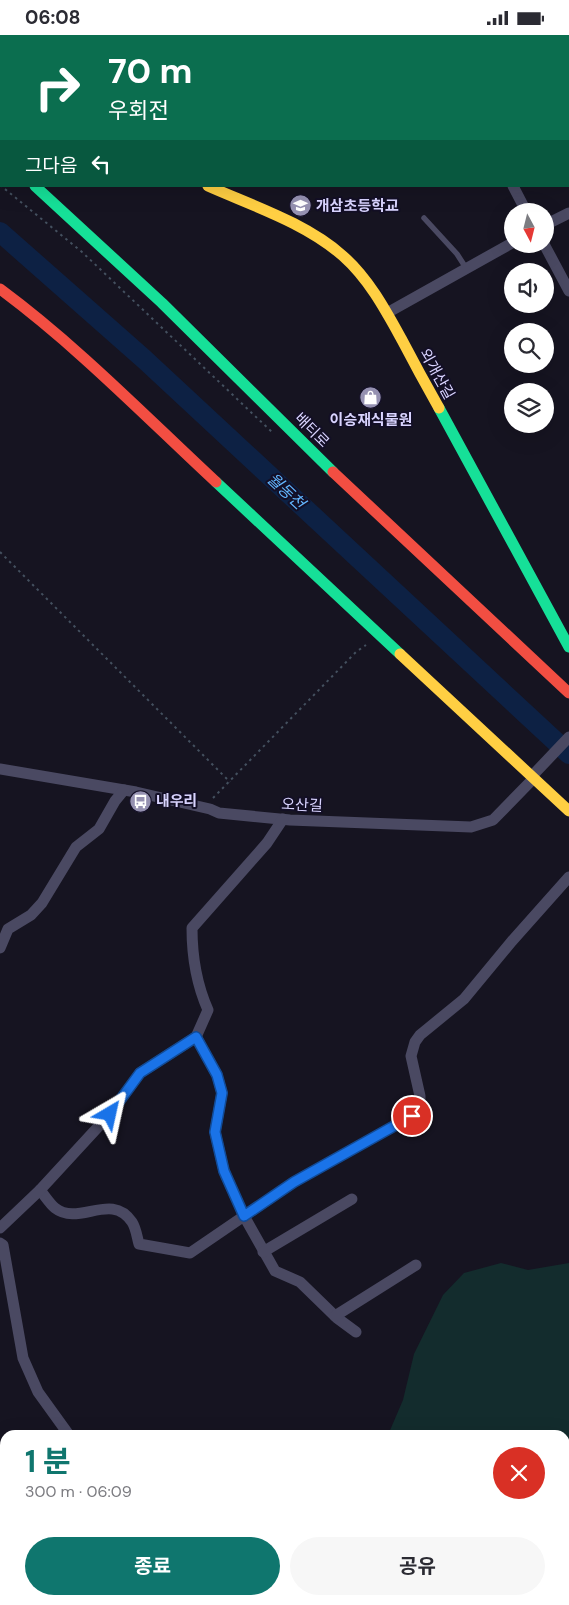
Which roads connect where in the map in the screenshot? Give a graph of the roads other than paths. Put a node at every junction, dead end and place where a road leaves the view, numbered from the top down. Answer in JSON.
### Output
{"nodes":[{"id":1,"x":36,"y":187,"type":"edge"},
{"id":2,"x":210,"y":187,"type":"edge"},
{"id":3,"x":514,"y":187,"type":"edge"},
{"id":4,"x":522,"y":203,"type":"edge"},
{"id":5,"x":569,"y":213,"type":"edge"},
{"id":6,"x":424,"y":217,"type":"dead end"},
{"id":7,"x":554,"y":220,"type":"edge"},
{"id":8,"x":504,"y":247,"type":"edge"},
{"id":9,"x":549,"y":253,"type":"edge"},
{"id":10,"x":466,"y":268,"type":"junction"},
{"id":11,"x":0,"y":289,"type":"edge"},
{"id":12,"x":569,"y":291,"type":"edge"},
{"id":13,"x":387,"y":313,"type":"junction"},
{"id":14,"x":569,"y":647,"type":"edge"},
{"id":15,"x":546,"y":672,"type":"junction"},
{"id":16,"x":569,"y":676,"type":"edge"},
{"id":17,"x":569,"y":693,"type":"edge"},
{"id":18,"x":569,"y":737,"type":"edge"},
{"id":19,"x":0,"y":769,"type":"edge"},
{"id":20,"x":533,"y":777,"type":"junction"},
{"id":21,"x":124,"y":790,"type":"junction"},
{"id":22,"x":569,"y":811,"type":"edge"},
{"id":23,"x":283,"y":819,"type":"junction"},
{"id":24,"x":569,"y":877,"type":"edge"},
{"id":25,"x":0,"y":948,"type":"edge"},
{"id":26,"x":196,"y":1037,"type":"junction"},
{"id":27,"x":40,"y":1190,"type":"junction"},
{"id":28,"x":352,"y":1199,"type":"dead end"},
{"id":29,"x":244,"y":1216,"type":"junction"},
{"id":30,"x":0,"y":1228,"type":"edge"},
{"id":31,"x":0,"y":1243,"type":"edge"},
{"id":32,"x":263,"y":1252,"type":"junction"},
{"id":33,"x":416,"y":1265,"type":"dead end"},
{"id":34,"x":335,"y":1316,"type":"junction"},
{"id":35,"x":356,"y":1332,"type":"dead end"},
{"id":36,"x":65,"y":1430,"type":"edge"}],
"edges":[{"from":1,"to":15,"type":"street","name":"배티로"},
{"from":2,"to":13,"type":"street","name":"외개산길"},
{"from":3,"to":4,"type":"street"},
{"from":5,"to":7,"type":"street"},
{"from":6,"to":10,"type":"lane"},
{"from":8,"to":10,"type":"street"},
{"from":9,"to":12,"type":"street"},
{"from":10,"to":13,"type":"street"},
{"from":11,"to":20,"type":"street"},
{"from":13,"to":14,"type":"street","name":"외개산길"},
{"from":15,"to":16,"type":"street"},
{"from":15,"to":17,"type":"street","name":"배티로"},
{"from":18,"to":20,"type":"street","name":"오산길"},
{"from":19,"to":21,"type":"street","name":"오산길"},
{"from":20,"to":22,"type":"street"},
{"from":20,"to":23,"type":"street","name":"오산길"},
{"from":21,"to":23,"type":"street","name":"오산길"},
{"from":21,"to":25,"type":"street"},
{"from":23,"to":26,"type":"street"},
{"from":24,"to":29,"type":"street"},
{"from":26,"to":27,"type":"street"},
{"from":26,"to":29,"type":"street"},
{"from":27,"to":29,"type":"street"},
{"from":27,"to":30,"type":"street"},
{"from":28,"to":32,"type":"street"},
{"from":29,"to":32,"type":"street"},
{"from":31,"to":36,"type":"street"},
{"from":32,"to":34,"type":"street"},
{"from":33,"to":34,"type":"street"},
{"from":34,"to":35,"type":"street"}]}
